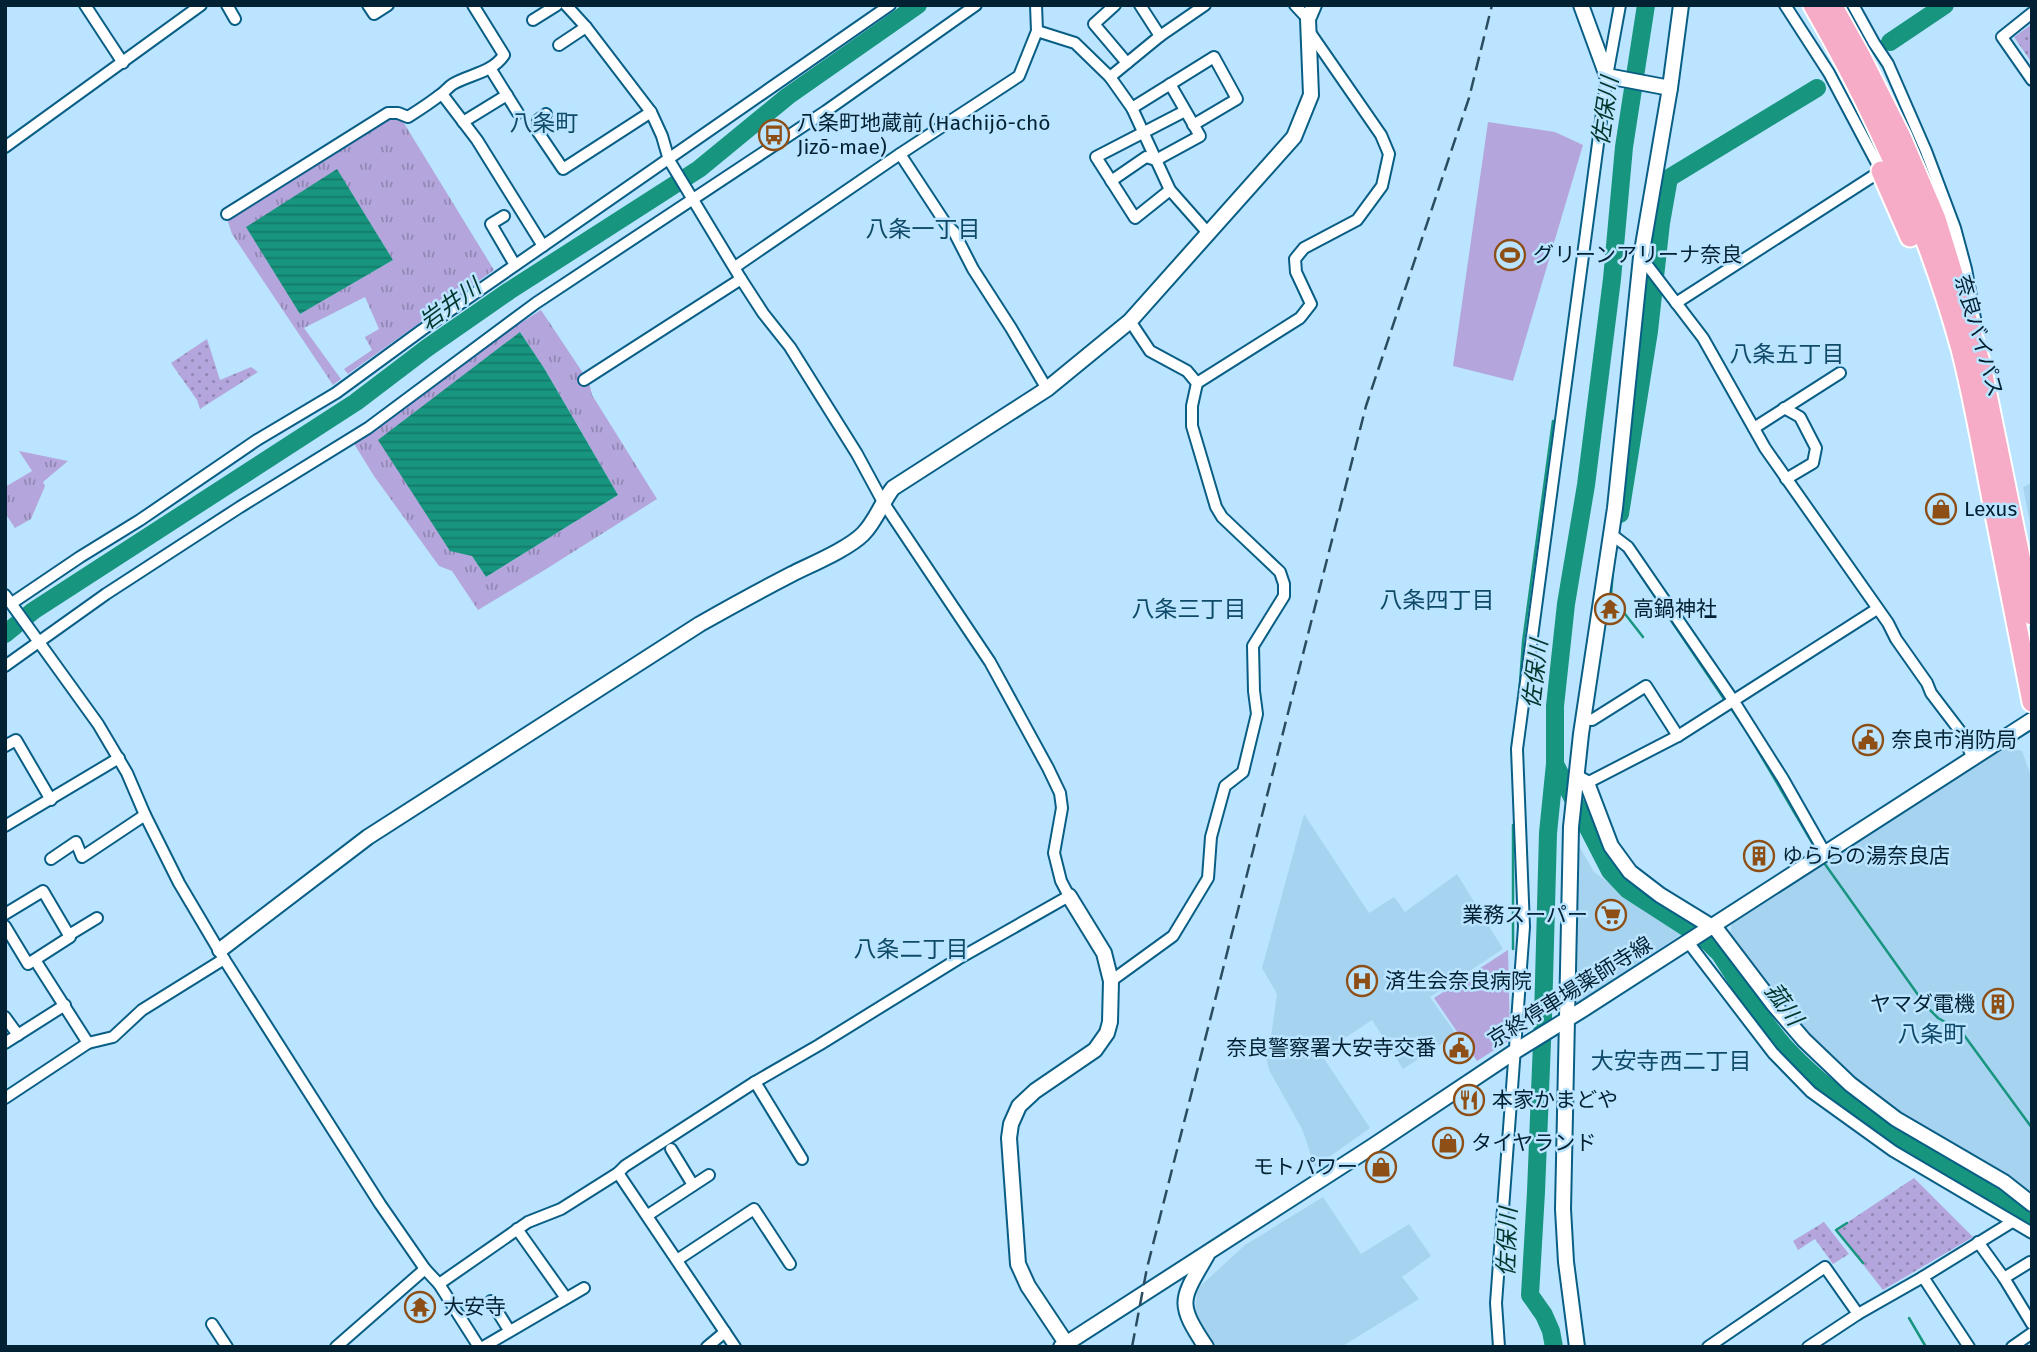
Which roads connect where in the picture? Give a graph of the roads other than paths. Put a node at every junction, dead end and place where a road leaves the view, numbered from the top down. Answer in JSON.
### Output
{"nodes":[{"id":1,"x":85,"y":5,"type":"edge"},
{"id":2,"x":201,"y":5,"type":"edge"},
{"id":3,"x":227,"y":5,"type":"edge"},
{"id":4,"x":369,"y":5,"type":"edge"},
{"id":5,"x":388,"y":5,"type":"edge"},
{"id":6,"x":473,"y":5,"type":"edge"},
{"id":7,"x":557,"y":5,"type":"edge"},
{"id":8,"x":566,"y":5,"type":"edge"},
{"id":9,"x":890,"y":5,"type":"edge"},
{"id":10,"x":976,"y":5,"type":"edge"},
{"id":11,"x":1036,"y":5,"type":"edge"},
{"id":12,"x":1115,"y":5,"type":"edge"},
{"id":13,"x":1140,"y":5,"type":"edge"},
{"id":14,"x":1205,"y":5,"type":"edge"},
{"id":15,"x":1295,"y":5,"type":"edge"},
{"id":16,"x":1314,"y":5,"type":"edge"},
{"id":17,"x":1581,"y":5,"type":"edge"},
{"id":18,"x":1620,"y":5,"type":"edge"},
{"id":19,"x":1681,"y":5,"type":"edge"},
{"id":20,"x":1785,"y":5,"type":"edge"},
{"id":21,"x":1813,"y":5,"type":"edge"},
{"id":22,"x":1832,"y":5,"type":"edge"},
{"id":23,"x":1853,"y":5,"type":"edge"},
{"id":24,"x":2032,"y":13,"type":"edge"},
{"id":25,"x":236,"y":19,"type":"dead end"},
{"id":26,"x":533,"y":20,"type":"dead end"},
{"id":27,"x":1308,"y":25,"type":"junction"},
{"id":28,"x":586,"y":27,"type":"junction"},
{"id":29,"x":1037,"y":31,"type":"junction"},
{"id":30,"x":1160,"y":36,"type":"junction"},
{"id":31,"x":559,"y":45,"type":"dead end"},
{"id":32,"x":123,"y":63,"type":"junction"},
{"id":33,"x":1127,"y":63,"type":"junction"},
{"id":34,"x":490,"y":68,"type":"junction"},
{"id":35,"x":1110,"y":76,"type":"junction"},
{"id":36,"x":1608,"y":76,"type":"junction"},
{"id":37,"x":2032,"y":80,"type":"edge"},
{"id":38,"x":1170,"y":84,"type":"junction"},
{"id":39,"x":1669,"y":88,"type":"junction"},
{"id":40,"x":442,"y":94,"type":"junction"},
{"id":41,"x":507,"y":95,"type":"junction"},
{"id":42,"x":1132,"y":108,"type":"junction"},
{"id":43,"x":650,"y":111,"type":"junction"},
{"id":44,"x":1185,"y":111,"type":"junction"},
{"id":45,"x":518,"y":113,"type":"dead end"},
{"id":46,"x":546,"y":114,"type":"dead end"},
{"id":47,"x":463,"y":122,"type":"junction"},
{"id":48,"x":1193,"y":125,"type":"junction"},
{"id":49,"x":1143,"y":132,"type":"junction"},
{"id":50,"x":5,"y":147,"type":"edge"},
{"id":51,"x":900,"y":154,"type":"junction"},
{"id":52,"x":1156,"y":160,"type":"junction"},
{"id":53,"x":671,"y":162,"type":"junction"},
{"id":54,"x":1881,"y":171,"type":"junction"},
{"id":55,"x":1111,"y":181,"type":"junction"},
{"id":56,"x":1170,"y":190,"type":"junction"},
{"id":57,"x":691,"y":196,"type":"junction"},
{"id":58,"x":227,"y":215,"type":"dead end"},
{"id":59,"x":504,"y":216,"type":"dead end"},
{"id":60,"x":1208,"y":233,"type":"junction"},
{"id":61,"x":543,"y":246,"type":"junction"},
{"id":62,"x":1642,"y":257,"type":"junction"},
{"id":63,"x":515,"y":265,"type":"junction"},
{"id":64,"x":735,"y":267,"type":"junction"},
{"id":65,"x":741,"y":278,"type":"junction"},
{"id":66,"x":1676,"y":303,"type":"junction"},
{"id":67,"x":1130,"y":321,"type":"junction"},
{"id":68,"x":1981,"y":365,"type":"junction"},
{"id":69,"x":1840,"y":373,"type":"dead end"},
{"id":70,"x":584,"y":380,"type":"dead end"},
{"id":71,"x":1197,"y":383,"type":"junction"},
{"id":72,"x":1046,"y":389,"type":"junction"},
{"id":73,"x":1975,"y":404,"type":"junction"},
{"id":74,"x":1784,"y":408,"type":"junction"},
{"id":75,"x":1754,"y":428,"type":"junction"},
{"id":76,"x":1786,"y":478,"type":"junction"},
{"id":77,"x":883,"y":502,"type":"junction"},
{"id":78,"x":1611,"y":534,"type":"junction"},
{"id":79,"x":11,"y":602,"type":"edge"},
{"id":80,"x":1877,"y":609,"type":"junction"},
{"id":81,"x":2032,"y":615,"type":"edge"},
{"id":82,"x":37,"y":638,"type":"junction"},
{"id":83,"x":5,"y":666,"type":"edge"},
{"id":84,"x":1733,"y":700,"type":"junction"},
{"id":85,"x":2032,"y":702,"type":"edge"},
{"id":86,"x":1584,"y":719,"type":"junction"},
{"id":87,"x":2032,"y":720,"type":"edge"},
{"id":88,"x":1678,"y":736,"type":"junction"},
{"id":89,"x":5,"y":746,"type":"edge"},
{"id":90,"x":119,"y":758,"type":"junction"},
{"id":91,"x":1973,"y":758,"type":"junction"},
{"id":92,"x":1582,"y":781,"type":"junction"},
{"id":93,"x":51,"y":800,"type":"junction"},
{"id":94,"x":145,"y":815,"type":"junction"},
{"id":95,"x":5,"y":826,"type":"edge"},
{"id":96,"x":1825,"y":853,"type":"junction"},
{"id":97,"x":51,"y":859,"type":"dead end"},
{"id":98,"x":1069,"y":895,"type":"junction"},
{"id":99,"x":5,"y":914,"type":"edge"},
{"id":100,"x":97,"y":918,"type":"dead end"},
{"id":101,"x":5,"y":926,"type":"edge"},
{"id":102,"x":1708,"y":929,"type":"junction"},
{"id":103,"x":69,"y":935,"type":"junction"},
{"id":104,"x":1689,"y":941,"type":"junction"},
{"id":105,"x":222,"y":955,"type":"junction"},
{"id":106,"x":35,"y":960,"type":"junction"},
{"id":107,"x":1111,"y":981,"type":"junction"},
{"id":108,"x":65,"y":1005,"type":"junction"},
{"id":109,"x":5,"y":1017,"type":"edge"},
{"id":110,"x":1564,"y":1022,"type":"junction"},
{"id":111,"x":18,"y":1035,"type":"junction"},
{"id":112,"x":5,"y":1043,"type":"edge"},
{"id":113,"x":89,"y":1043,"type":"junction"},
{"id":114,"x":1517,"y":1050,"type":"junction"},
{"id":115,"x":755,"y":1082,"type":"junction"},
{"id":116,"x":5,"y":1097,"type":"edge"},
{"id":117,"x":671,"y":1149,"type":"dead end"},
{"id":118,"x":802,"y":1159,"type":"dead end"},
{"id":119,"x":618,"y":1173,"type":"junction"},
{"id":120,"x":709,"y":1175,"type":"dead end"},
{"id":121,"x":694,"y":1185,"type":"junction"},
{"id":122,"x":2032,"y":1204,"type":"edge"},
{"id":123,"x":648,"y":1216,"type":"junction"},
{"id":124,"x":2012,"y":1222,"type":"junction"},
{"id":125,"x":517,"y":1229,"type":"junction"},
{"id":126,"x":2032,"y":1233,"type":"edge"},
{"id":127,"x":1978,"y":1242,"type":"junction"},
{"id":128,"x":1208,"y":1254,"type":"junction"},
{"id":129,"x":677,"y":1260,"type":"junction"},
{"id":130,"x":2032,"y":1262,"type":"edge"},
{"id":131,"x":790,"y":1264,"type":"dead end"},
{"id":132,"x":425,"y":1269,"type":"junction"},
{"id":133,"x":1923,"y":1277,"type":"junction"},
{"id":134,"x":2004,"y":1278,"type":"junction"},
{"id":135,"x":439,"y":1284,"type":"junction"},
{"id":136,"x":584,"y":1288,"type":"dead end"},
{"id":137,"x":566,"y":1298,"type":"junction"},
{"id":138,"x":491,"y":1301,"type":"dead end"},
{"id":139,"x":1858,"y":1314,"type":"junction"},
{"id":140,"x":212,"y":1324,"type":"dead end"},
{"id":141,"x":2032,"y":1324,"type":"edge"},
{"id":142,"x":509,"y":1330,"type":"junction"},
{"id":143,"x":725,"y":1332,"type":"junction"},
{"id":144,"x":2032,"y":1334,"type":"edge"},
{"id":145,"x":1064,"y":1345,"type":"edge"},
{"id":146,"x":227,"y":1347,"type":"edge"},
{"id":147,"x":336,"y":1347,"type":"edge"},
{"id":148,"x":481,"y":1347,"type":"edge"},
{"id":149,"x":707,"y":1347,"type":"edge"},
{"id":150,"x":735,"y":1347,"type":"edge"},
{"id":151,"x":1206,"y":1347,"type":"edge"},
{"id":152,"x":1499,"y":1347,"type":"edge"},
{"id":153,"x":1577,"y":1347,"type":"edge"},
{"id":154,"x":1708,"y":1347,"type":"edge"},
{"id":155,"x":1808,"y":1347,"type":"edge"},
{"id":156,"x":1969,"y":1347,"type":"edge"},
{"id":157,"x":2012,"y":1347,"type":"edge"}],
"edges":[{"from":1,"to":32,"type":"street"},
{"from":2,"to":32,"type":"street"},
{"from":3,"to":25,"type":"street"},
{"from":4,"to":5,"type":"street"},
{"from":6,"to":34,"type":"street"},
{"from":7,"to":26,"type":"street"},
{"from":8,"to":28,"type":"street"},
{"from":9,"to":53,"type":"street"},
{"from":10,"to":57,"type":"street"},
{"from":11,"to":29,"type":"street"},
{"from":12,"to":33,"type":"street"},
{"from":13,"to":30,"type":"street"},
{"from":14,"to":30,"type":"street"},
{"from":15,"to":27,"type":"street"},
{"from":16,"to":27,"type":"street"},
{"from":17,"to":36,"type":"street"},
{"from":18,"to":36,"type":"street"},
{"from":19,"to":39,"type":"street"},
{"from":20,"to":54,"type":"street"},
{"from":21,"to":73,"type":"highway","name":"奈良バイパス"},
{"from":22,"to":68,"type":"highway","name":"奈良バイパス"},
{"from":23,"to":68,"type":"street"},
{"from":24,"to":37,"type":"street"},
{"from":27,"to":60,"type":"street"},
{"from":27,"to":71,"type":"street"},
{"from":28,"to":31,"type":"street"},
{"from":28,"to":43,"type":"street"},
{"from":29,"to":35,"type":"street"},
{"from":29,"to":51,"type":"street"},
{"from":30,"to":33,"type":"street"},
{"from":32,"to":50,"type":"street"},
{"from":33,"to":35,"type":"street"},
{"from":34,"to":40,"type":"street"},
{"from":34,"to":41,"type":"street"},
{"from":35,"to":42,"type":"street"},
{"from":36,"to":39,"type":"street"},
{"from":36,"to":114,"type":"street"},
{"from":38,"to":42,"type":"street"},
{"from":38,"to":44,"type":"street"},
{"from":38,"to":48,"type":"street"},
{"from":39,"to":62,"type":"street"},
{"from":40,"to":47,"type":"street"},
{"from":40,"to":58,"type":"street"},
{"from":41,"to":45,"type":"street"},
{"from":41,"to":47,"type":"street"},
{"from":42,"to":49,"type":"street"},
{"from":43,"to":46,"type":"street"},
{"from":43,"to":53,"type":"street"},
{"from":44,"to":48,"type":"street"},
{"from":44,"to":49,"type":"street"},
{"from":47,"to":61,"type":"street"},
{"from":48,"to":52,"type":"street"},
{"from":49,"to":52,"type":"street"},
{"from":49,"to":55,"type":"street"},
{"from":51,"to":64,"type":"street"},
{"from":51,"to":72,"type":"street"},
{"from":52,"to":55,"type":"street"},
{"from":52,"to":56,"type":"street"},
{"from":53,"to":57,"type":"street"},
{"from":53,"to":61,"type":"street"},
{"from":54,"to":66,"type":"street"},
{"from":54,"to":73,"type":"highway"},
{"from":55,"to":56,"type":"street"},
{"from":56,"to":60,"type":"street"},
{"from":57,"to":64,"type":"street"},
{"from":57,"to":82,"type":"street"},
{"from":59,"to":63,"type":"street"},
{"from":60,"to":67,"type":"street"},
{"from":61,"to":63,"type":"street"},
{"from":62,"to":66,"type":"street"},
{"from":62,"to":78,"type":"street"},
{"from":63,"to":79,"type":"street"},
{"from":64,"to":65,"type":"street"},
{"from":65,"to":70,"type":"street"},
{"from":65,"to":77,"type":"street"},
{"from":66,"to":75,"type":"street"},
{"from":67,"to":71,"type":"street"},
{"from":67,"to":72,"type":"street"},
{"from":68,"to":81,"type":"highway","name":"奈良バイパス"},
{"from":69,"to":74,"type":"street"},
{"from":71,"to":107,"type":"street"},
{"from":72,"to":77,"type":"street"},
{"from":73,"to":85,"type":"highway","name":"奈良バイパス"},
{"from":74,"to":75,"type":"street"},
{"from":74,"to":76,"type":"street"},
{"from":75,"to":76,"type":"street"},
{"from":76,"to":80,"type":"street"},
{"from":77,"to":98,"type":"street"},
{"from":77,"to":105,"type":"street"},
{"from":78,"to":84,"type":"street"},
{"from":78,"to":86,"type":"street"},
{"from":79,"to":82,"type":"street"},
{"from":80,"to":84,"type":"street"},
{"from":80,"to":91,"type":"street"},
{"from":82,"to":83,"type":"street"},
{"from":82,"to":90,"type":"street"},
{"from":84,"to":88,"type":"street"},
{"from":84,"to":96,"type":"street"},
{"from":86,"to":88,"type":"street"},
{"from":86,"to":92,"type":"street"},
{"from":87,"to":91,"type":"street","name":"京終停車場薬師寺線"},
{"from":88,"to":92,"type":"street"},
{"from":89,"to":93,"type":"street"},
{"from":90,"to":93,"type":"street"},
{"from":90,"to":94,"type":"street"},
{"from":91,"to":96,"type":"street","name":"京終停車場薬師寺線"},
{"from":92,"to":102,"type":"street"},
{"from":92,"to":110,"type":"street"},
{"from":93,"to":95,"type":"street"},
{"from":94,"to":97,"type":"street"},
{"from":94,"to":105,"type":"street"},
{"from":96,"to":102,"type":"street","name":"京終停車場薬師寺線"},
{"from":98,"to":107,"type":"street"},
{"from":98,"to":115,"type":"street"},
{"from":99,"to":103,"type":"street"},
{"from":100,"to":103,"type":"street"},
{"from":101,"to":106,"type":"street"},
{"from":102,"to":104,"type":"street","name":"京終停車場薬師寺線"},
{"from":102,"to":122,"type":"street"},
{"from":103,"to":106,"type":"street"},
{"from":104,"to":110,"type":"street","name":"京終停車場薬師寺線"},
{"from":104,"to":124,"type":"street"},
{"from":105,"to":113,"type":"street"},
{"from":105,"to":132,"type":"street"},
{"from":106,"to":108,"type":"street"},
{"from":107,"to":145,"type":"street"},
{"from":108,"to":111,"type":"street"},
{"from":108,"to":113,"type":"street"},
{"from":109,"to":111,"type":"street"},
{"from":110,"to":114,"type":"street","name":"京終停車場薬師寺線"},
{"from":110,"to":153,"type":"street"},
{"from":111,"to":112,"type":"street"},
{"from":113,"to":116,"type":"street"},
{"from":114,"to":128,"type":"street","name":"京終停車場薬師寺線"},
{"from":114,"to":152,"type":"street"},
{"from":115,"to":118,"type":"street"},
{"from":115,"to":119,"type":"street"},
{"from":117,"to":121,"type":"street"},
{"from":119,"to":123,"type":"street"},
{"from":119,"to":125,"type":"street"},
{"from":120,"to":121,"type":"street"},
{"from":121,"to":123,"type":"street"},
{"from":123,"to":129,"type":"street"},
{"from":124,"to":126,"type":"street"},
{"from":124,"to":127,"type":"street"},
{"from":125,"to":135,"type":"street"},
{"from":125,"to":137,"type":"street"},
{"from":127,"to":133,"type":"street"},
{"from":127,"to":134,"type":"street"},
{"from":128,"to":145,"type":"street","name":"京終停車場薬師寺線"},
{"from":128,"to":151,"type":"street"},
{"from":129,"to":131,"type":"street"},
{"from":129,"to":143,"type":"street"},
{"from":130,"to":134,"type":"street"},
{"from":132,"to":135,"type":"street"},
{"from":132,"to":147,"type":"street"},
{"from":133,"to":139,"type":"street"},
{"from":133,"to":156,"type":"street"},
{"from":134,"to":141,"type":"street"},
{"from":135,"to":148,"type":"street"},
{"from":136,"to":137,"type":"street"},
{"from":137,"to":142,"type":"street"},
{"from":138,"to":142,"type":"street"},
{"from":139,"to":154,"type":"street"},
{"from":139,"to":155,"type":"street"},
{"from":140,"to":146,"type":"street"},
{"from":142,"to":148,"type":"street"},
{"from":143,"to":149,"type":"street"},
{"from":143,"to":150,"type":"street"},
{"from":144,"to":157,"type":"street"}]}
